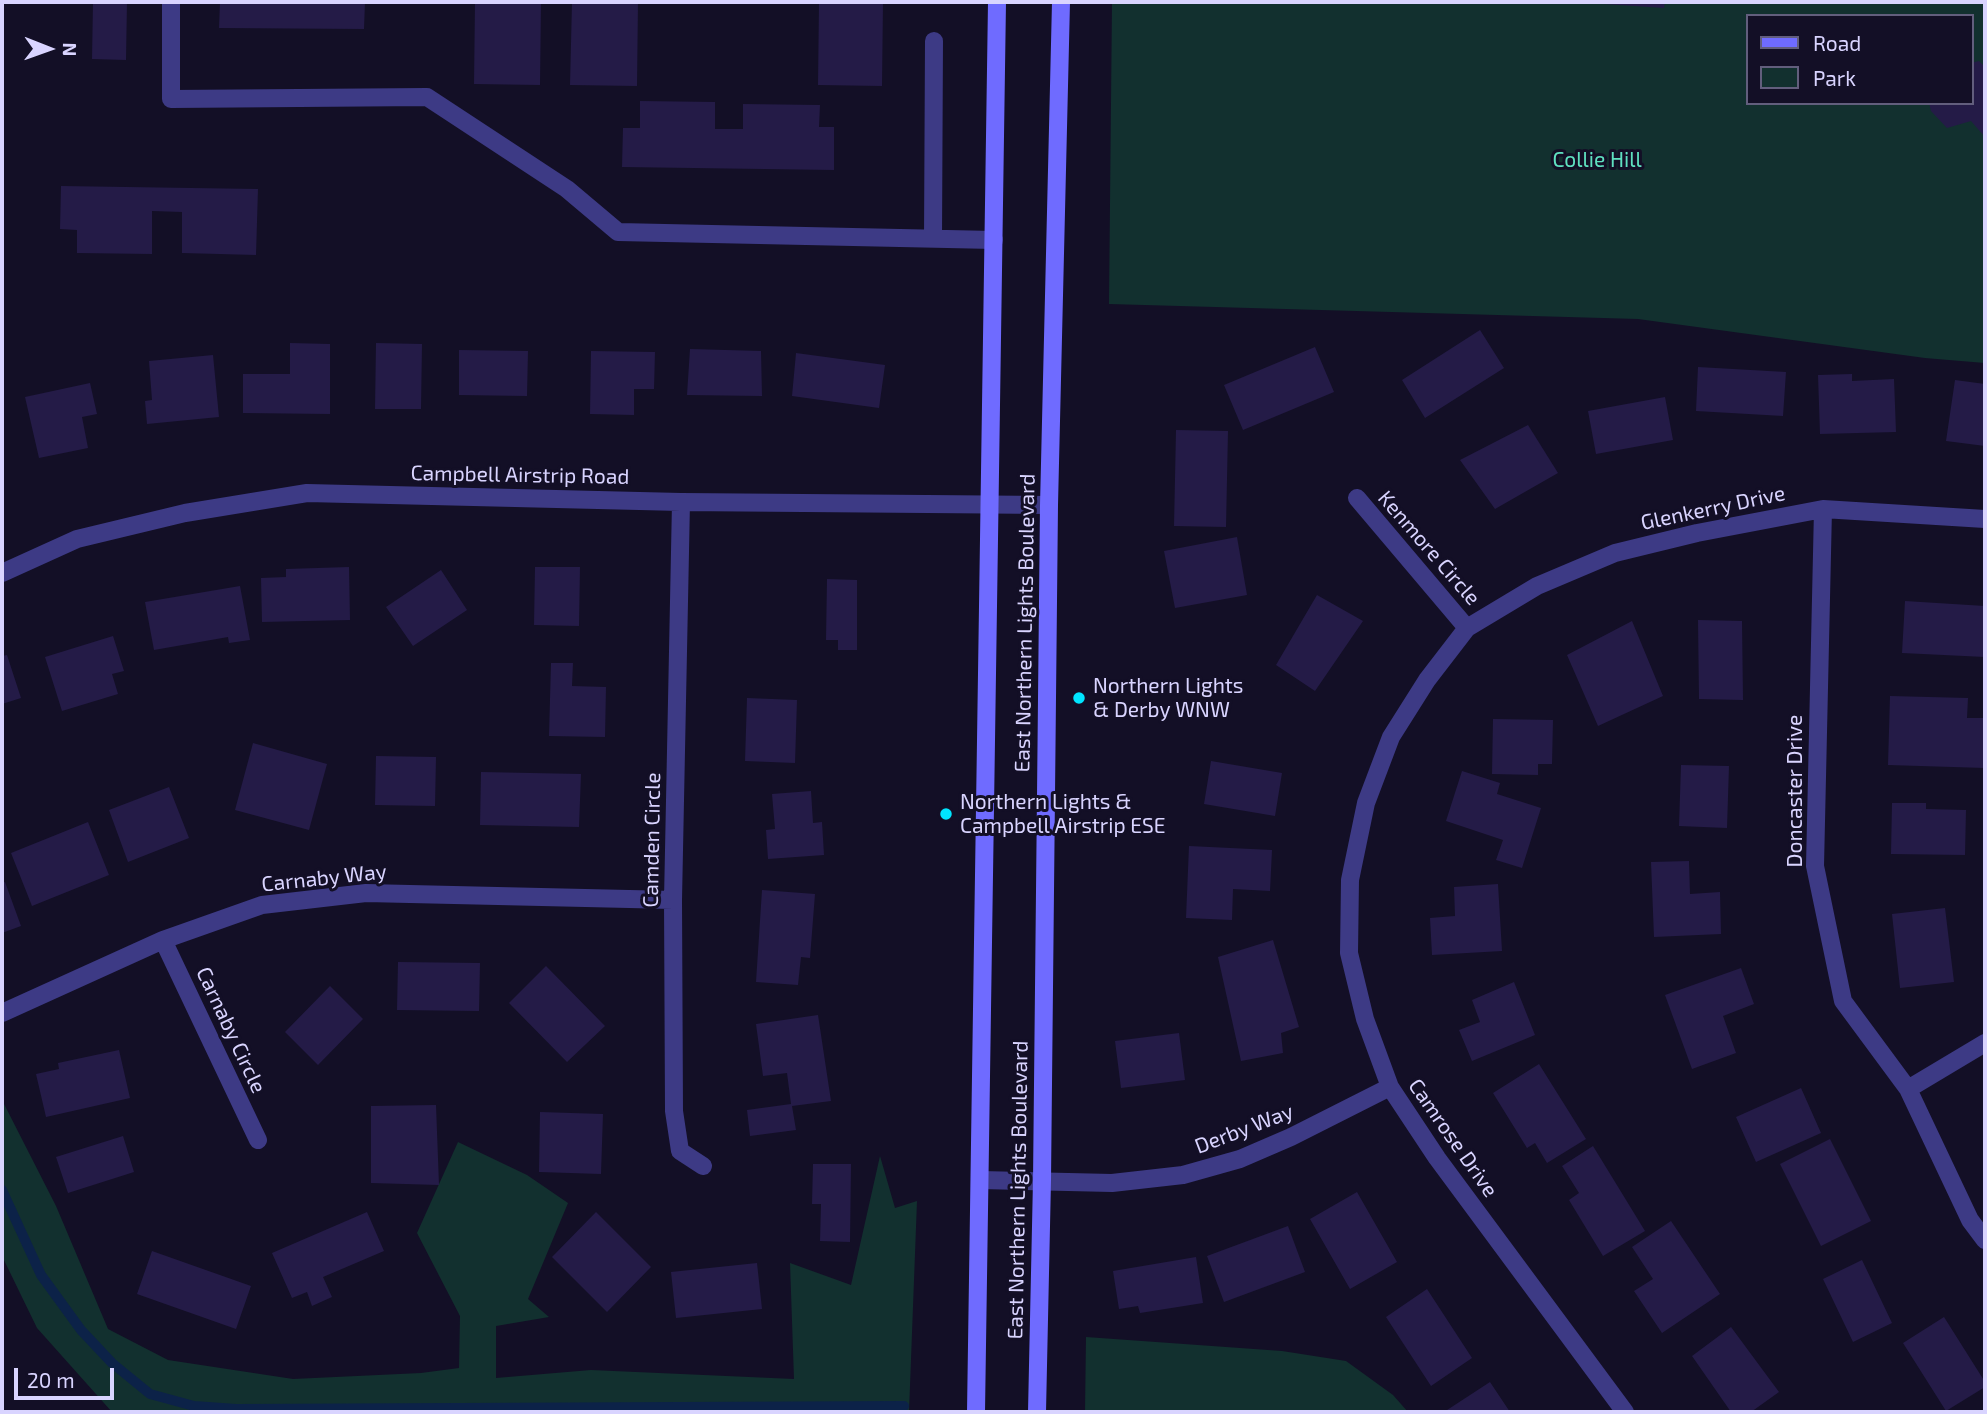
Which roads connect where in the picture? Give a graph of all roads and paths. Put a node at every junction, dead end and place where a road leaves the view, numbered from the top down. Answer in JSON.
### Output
{"nodes":[{"id":1,"x":171,"y":2,"type":"edge"},
{"id":2,"x":997,"y":2,"type":"edge"},
{"id":3,"x":1061,"y":2,"type":"edge"},
{"id":4,"x":934,"y":41,"type":"dead end"},
{"id":5,"x":933,"y":239,"type":"junction"},
{"id":6,"x":994,"y":240,"type":"junction"},
{"id":7,"x":1357,"y":498,"type":"dead end"},
{"id":8,"x":681,"y":502,"type":"junction"},
{"id":9,"x":990,"y":505,"type":"junction"},
{"id":10,"x":1049,"y":505,"type":"junction"},
{"id":11,"x":1823,"y":509,"type":"junction"},
{"id":12,"x":1985,"y":519,"type":"edge"},
{"id":13,"x":2,"y":572,"type":"edge"},
{"id":14,"x":1468,"y":628,"type":"junction"},
{"id":15,"x":673,"y":900,"type":"junction"},
{"id":16,"x":163,"y":940,"type":"junction"},
{"id":17,"x":2,"y":1013,"type":"edge"},
{"id":18,"x":1985,"y":1043,"type":"edge"},
{"id":19,"x":1390,"y":1087,"type":"junction"},
{"id":20,"x":1908,"y":1089,"type":"junction"},
{"id":21,"x":258,"y":1140,"type":"dead end"},
{"id":22,"x":703,"y":1166,"type":"dead end"},
{"id":23,"x":980,"y":1180,"type":"junction"},
{"id":24,"x":1042,"y":1181,"type":"junction"},
{"id":25,"x":1985,"y":1240,"type":"edge"},
{"id":26,"x":976,"y":1412,"type":"edge"},
{"id":27,"x":1037,"y":1412,"type":"edge"},
{"id":28,"x":1625,"y":1412,"type":"edge"}],
"edges":[{"from":1,"to":5,"type":"street"},
{"from":2,"to":6,"type":"main road","name":"East Northern Lights Boulevard"},
{"from":3,"to":10,"type":"main road","name":"East Northern Lights Boulevard"},
{"from":4,"to":5,"type":"street"},
{"from":5,"to":6,"type":"street"},
{"from":6,"to":9,"type":"main road","name":"East Northern Lights Boulevard"},
{"from":7,"to":14,"type":"street","name":"Kenmore Circle"},
{"from":8,"to":9,"type":"street","name":"Campbell Airstrip Road"},
{"from":8,"to":13,"type":"street","name":"Campbell Airstrip Road"},
{"from":8,"to":15,"type":"street","name":"Camden Circle"},
{"from":9,"to":10,"type":"street","name":"Campbell Airstrip Road"},
{"from":9,"to":23,"type":"main road","name":"East Northern Lights Boulevard"},
{"from":10,"to":24,"type":"main road","name":"East Northern Lights Boulevard"},
{"from":11,"to":12,"type":"street","name":"Glenkerry Drive"},
{"from":11,"to":14,"type":"street","name":"Glenkerry Drive"},
{"from":11,"to":20,"type":"street","name":"Doncaster Drive"},
{"from":14,"to":19,"type":"street","name":"Camrose Drive"},
{"from":15,"to":16,"type":"street","name":"Carnaby Way"},
{"from":15,"to":22,"type":"street","name":"Camden Circle"},
{"from":16,"to":17,"type":"street","name":"Carnaby Way"},
{"from":16,"to":21,"type":"street","name":"Carnaby Circle"},
{"from":18,"to":20,"type":"street"},
{"from":19,"to":24,"type":"street","name":"Derby Way"},
{"from":19,"to":28,"type":"street","name":"Camrose Drive"},
{"from":20,"to":25,"type":"street","name":"Doncaster Drive"},
{"from":23,"to":24,"type":"street","name":"Derby Way"},
{"from":23,"to":26,"type":"main road","name":"East Northern Lights Boulevard"},
{"from":24,"to":27,"type":"main road","name":"East Northern Lights Boulevard"}]}
